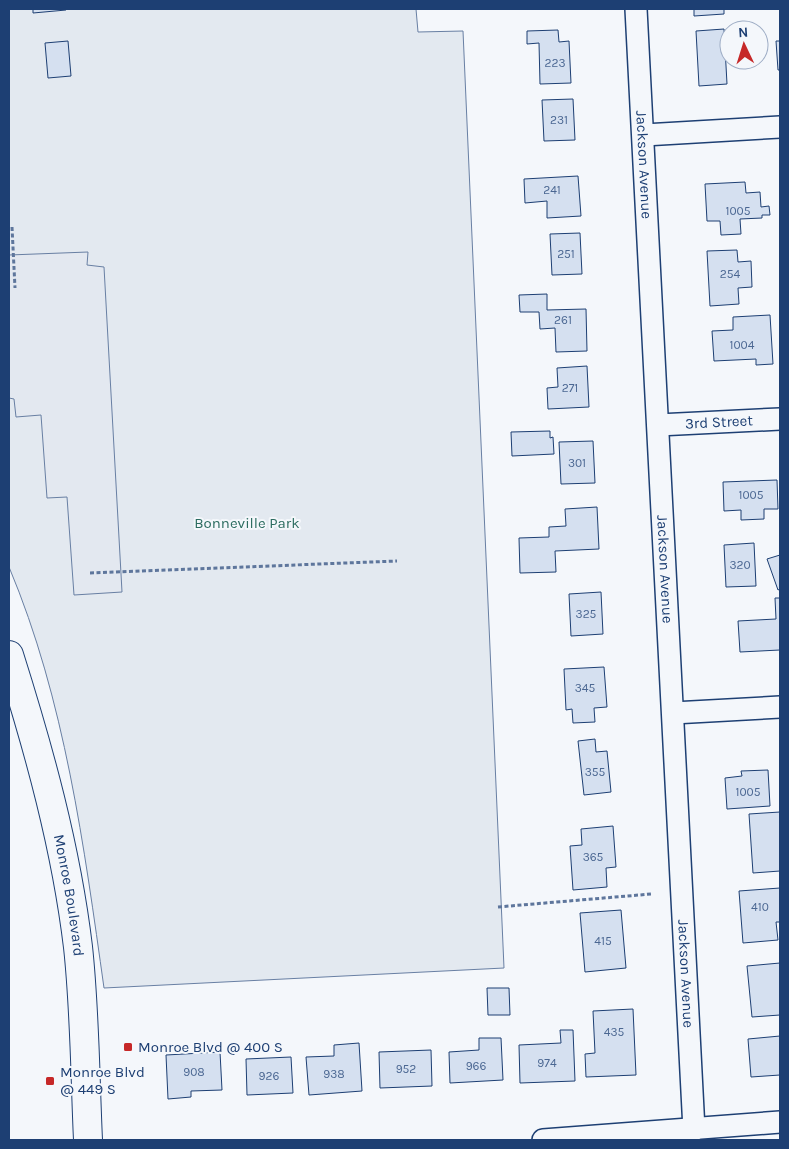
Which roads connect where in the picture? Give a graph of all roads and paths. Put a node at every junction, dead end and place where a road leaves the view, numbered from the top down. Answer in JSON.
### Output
{"nodes":[{"id":1,"x":636,"y":9,"type":"edge"},
{"id":2,"x":780,"y":127,"type":"edge"},
{"id":3,"x":644,"y":135,"type":"junction"},
{"id":4,"x":12,"y":227,"type":"dead end"},
{"id":5,"x":15,"y":288,"type":"dead end"},
{"id":6,"x":780,"y":419,"type":"edge"},
{"id":7,"x":658,"y":425,"type":"junction"},
{"id":8,"x":397,"y":561,"type":"dead end"},
{"id":9,"x":90,"y":573,"type":"dead end"},
{"id":10,"x":9,"y":655,"type":"edge"},
{"id":11,"x":780,"y":707,"type":"edge"},
{"id":12,"x":673,"y":713,"type":"junction"},
{"id":13,"x":651,"y":894,"type":"dead end"},
{"id":14,"x":498,"y":907,"type":"dead end"},
{"id":15,"x":780,"y":1122,"type":"edge"},
{"id":16,"x":694,"y":1130,"type":"junction"},
{"id":17,"x":88,"y":1140,"type":"edge"},
{"id":18,"x":543,"y":1140,"type":"edge"}],
"edges":[{"from":1,"to":3,"type":"street","name":"Jackson Avenue"},
{"from":2,"to":3,"type":"street"},
{"from":3,"to":7,"type":"street","name":"Jackson Avenue"},
{"from":4,"to":5,"type":"path"},
{"from":6,"to":7,"type":"street","name":"3rd Street"},
{"from":7,"to":12,"type":"street","name":"Jackson Avenue"},
{"from":8,"to":9,"type":"path"},
{"from":10,"to":17,"type":"main road","name":"Monroe Boulevard"},
{"from":11,"to":12,"type":"street"},
{"from":12,"to":16,"type":"street","name":"Jackson Avenue"},
{"from":13,"to":14,"type":"path"},
{"from":15,"to":16,"type":"street"},
{"from":16,"to":18,"type":"street"}]}
